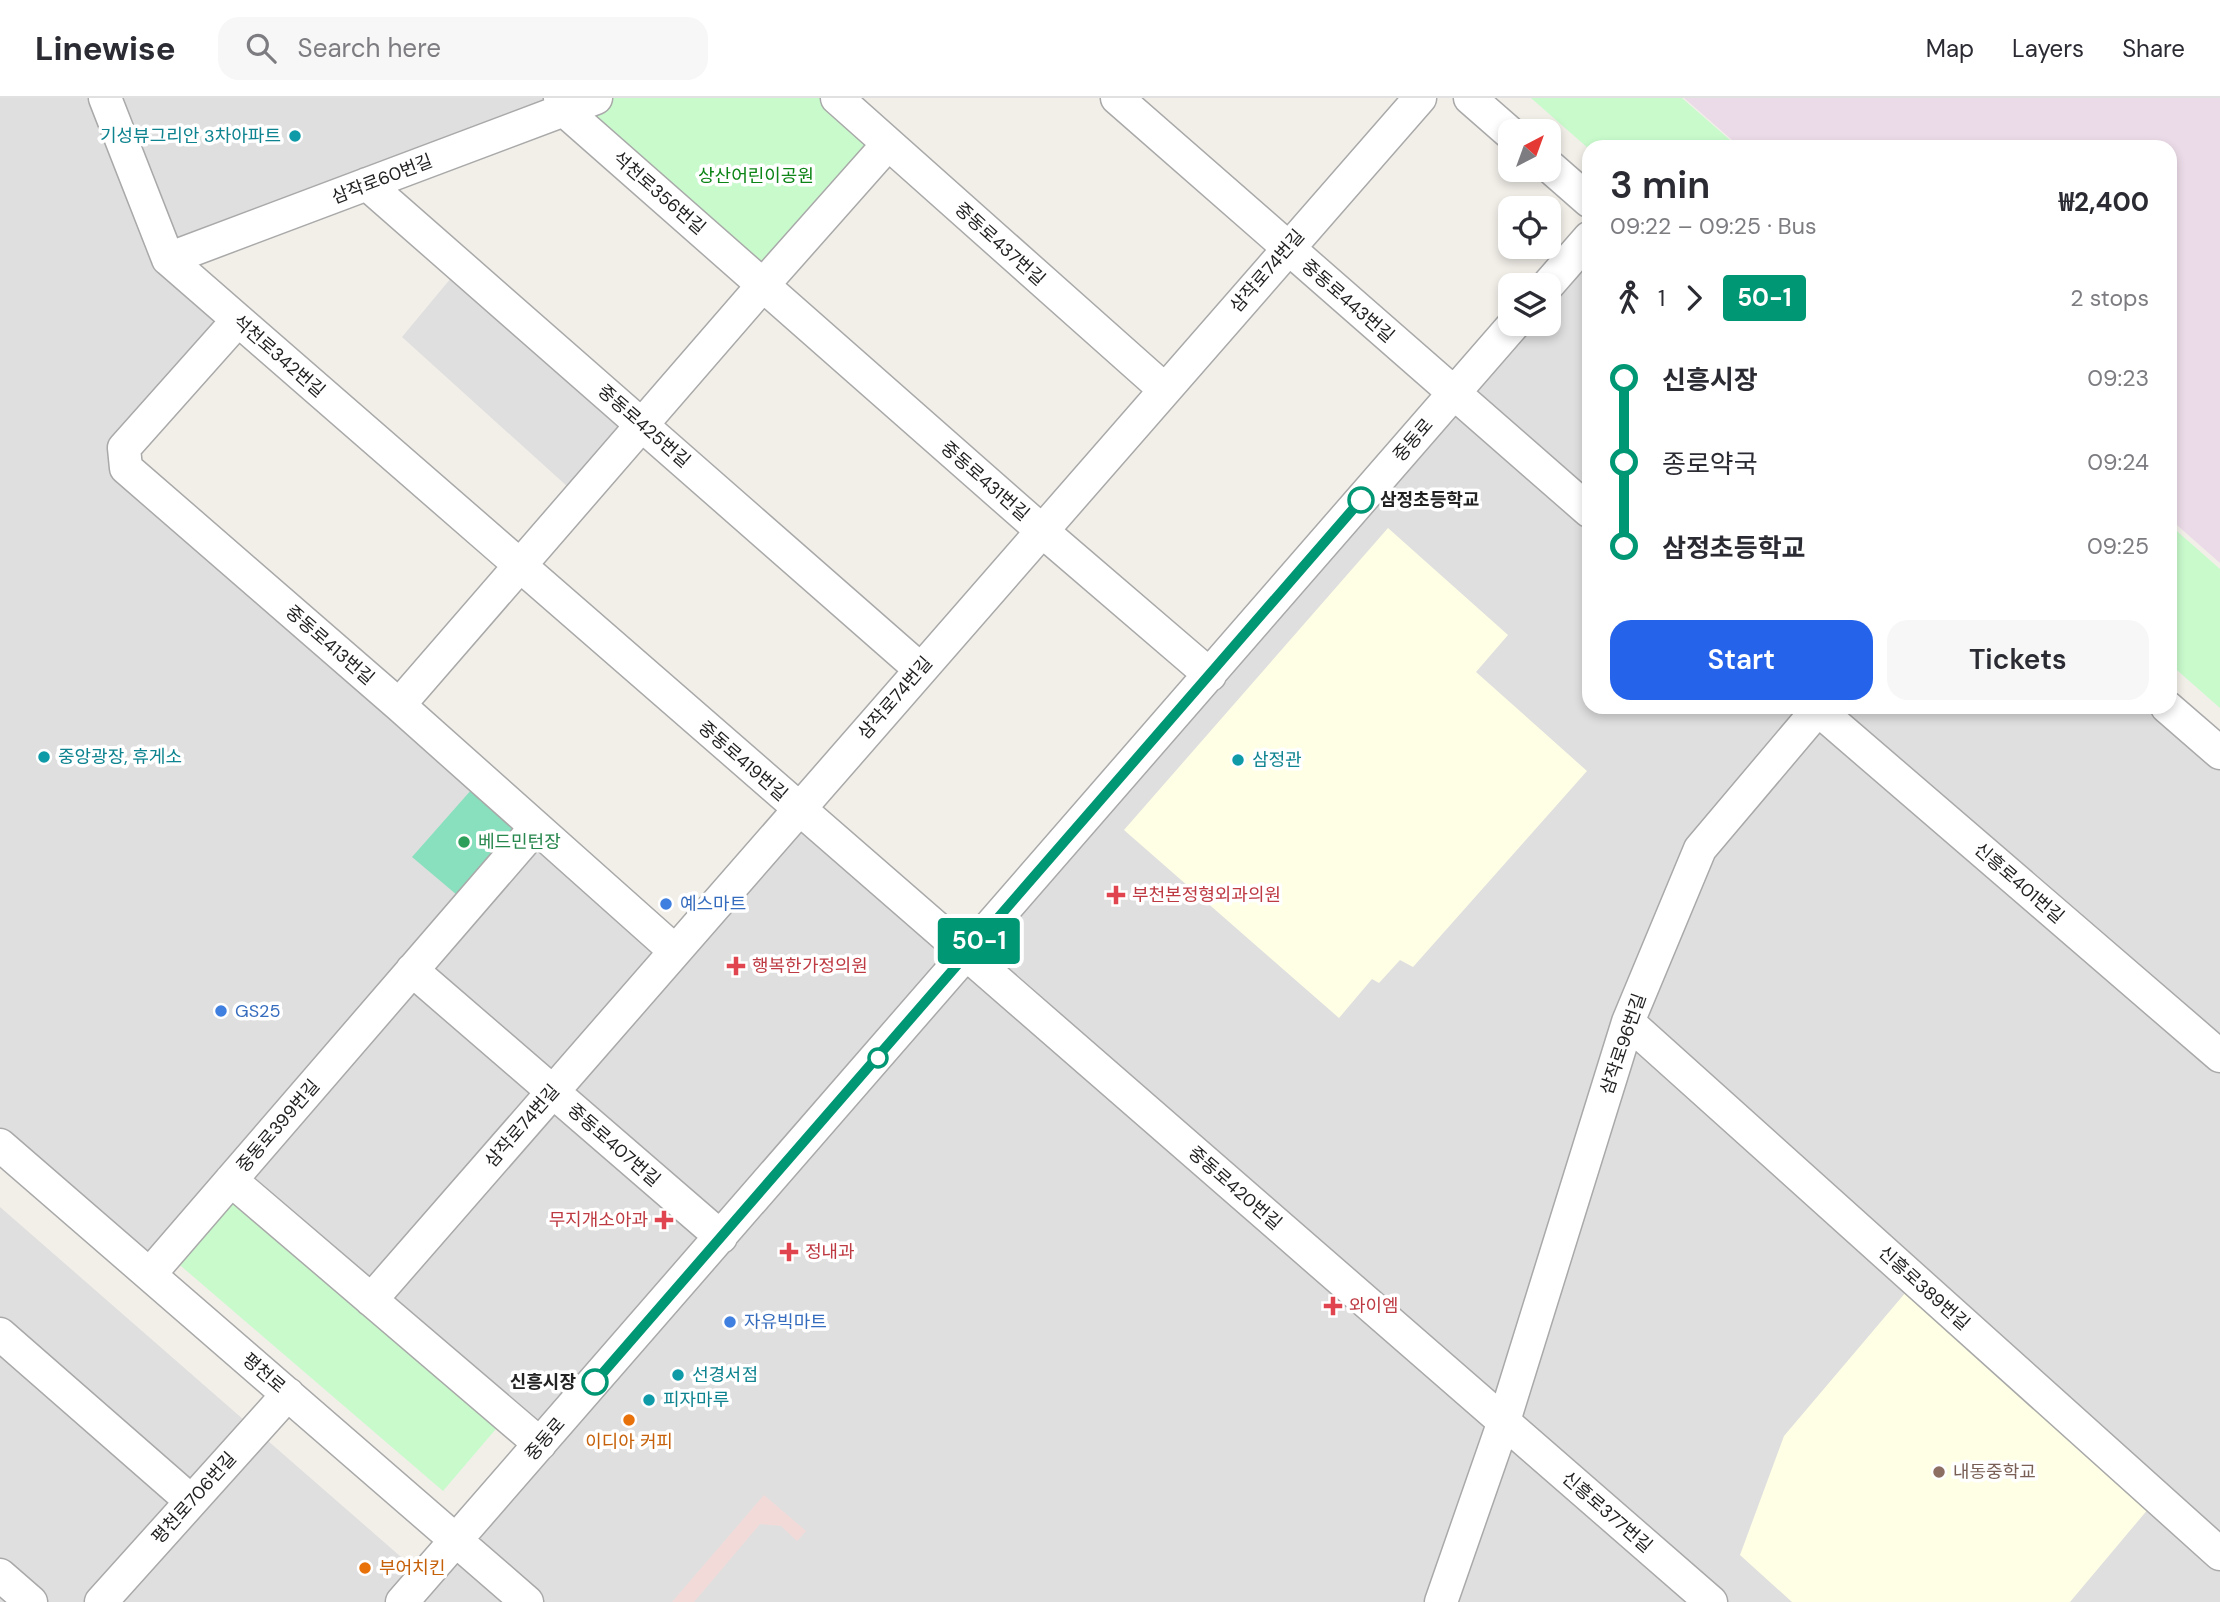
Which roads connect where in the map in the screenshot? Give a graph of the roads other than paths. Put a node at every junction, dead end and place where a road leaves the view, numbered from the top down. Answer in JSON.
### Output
{"nodes":[{"id":1,"x":105,"y":98,"type":"edge"},
{"id":2,"x":596,"y":98,"type":"edge"},
{"id":3,"x":837,"y":98,"type":"edge"},
{"id":4,"x":1117,"y":98,"type":"edge"},
{"id":5,"x":1420,"y":98,"type":"edge"},
{"id":6,"x":1470,"y":98,"type":"edge"},
{"id":7,"x":562,"y":104,"type":"edge"},
{"id":8,"x":1498,"y":122,"type":"edge"},
{"id":9,"x":888,"y":144,"type":"junction"},
{"id":10,"x":1561,"y":176,"type":"edge"},
{"id":11,"x":367,"y":184,"type":"junction"},
{"id":12,"x":1582,"y":195,"type":"edge"},
{"id":13,"x":1582,"y":245,"type":"edge"},
{"id":14,"x":1287,"y":248,"type":"junction"},
{"id":15,"x":168,"y":259,"type":"junction"},
{"id":16,"x":1558,"y":273,"type":"edge"},
{"id":17,"x":763,"y":285,"type":"junction"},
{"id":18,"x":238,"y":320,"type":"junction"},
{"id":19,"x":1504,"y":336,"type":"edge"},
{"id":20,"x":1164,"y":389,"type":"junction"},
{"id":21,"x":1454,"y":394,"type":"junction"},
{"id":22,"x":642,"y":424,"type":"junction"},
{"id":23,"x":1582,"y":505,"type":"edge"},
{"id":24,"x":1041,"y":530,"type":"junction"},
{"id":25,"x":519,"y":566,"type":"junction"},
{"id":26,"x":920,"y":668,"type":"junction"},
{"id":27,"x":1210,"y":675,"type":"junction"},
{"id":28,"x":399,"y":705,"type":"junction"},
{"id":29,"x":1813,"y":714,"type":"edge"},
{"id":30,"x":1825,"y":714,"type":"edge"},
{"id":31,"x":2175,"y":714,"type":"edge"},
{"id":32,"x":2220,"y":753,"type":"edge"},
{"id":33,"x":798,"y":809,"type":"junction"},
{"id":34,"x":536,"y":827,"type":"junction"},
{"id":35,"x":675,"y":951,"type":"junction"},
{"id":36,"x":966,"y":956,"type":"junction"},
{"id":37,"x":412,"y":970,"type":"junction"},
{"id":38,"x":1628,"y":1022,"type":"junction"},
{"id":39,"x":2220,"y":1056,"type":"edge"},
{"id":40,"x":552,"y":1091,"type":"junction"},
{"id":41,"x":2,"y":1151,"type":"edge"},
{"id":42,"x":231,"y":1180,"type":"junction"},
{"id":43,"x":721,"y":1237,"type":"junction"},
{"id":44,"x":149,"y":1274,"type":"junction"},
{"id":45,"x":371,"y":1300,"type":"junction"},
{"id":46,"x":0,"y":1334,"type":"edge"},
{"id":47,"x":288,"y":1394,"type":"junction"},
{"id":48,"x":1504,"y":1421,"type":"junction"},
{"id":49,"x":540,"y":1444,"type":"junction"},
{"id":50,"x":191,"y":1500,"type":"junction"},
{"id":51,"x":456,"y":1541,"type":"junction"},
{"id":52,"x":2220,"y":1554,"type":"edge"},
{"id":53,"x":0,"y":1574,"type":"edge"},
{"id":54,"x":30,"y":1602,"type":"edge"},
{"id":55,"x":101,"y":1602,"type":"edge"},
{"id":56,"x":402,"y":1602,"type":"edge"},
{"id":57,"x":527,"y":1602,"type":"edge"},
{"id":58,"x":1441,"y":1602,"type":"edge"},
{"id":59,"x":1711,"y":1602,"type":"edge"}],
"edges":[{"from":1,"to":15,"type":"street","name":"석천로342번길"},
{"from":2,"to":7,"type":"street","name":"삼작로60번길"},
{"from":3,"to":9,"type":"street","name":"중동로437번길"},
{"from":4,"to":14,"type":"street","name":"중동로443번길"},
{"from":5,"to":14,"type":"street","name":"삼작로74번길"},
{"from":6,"to":8,"type":"street"},
{"from":7,"to":11,"type":"street","name":"삼작로60번길"},
{"from":7,"to":17,"type":"street","name":"석천로356번길"},
{"from":9,"to":17,"type":"street"},
{"from":9,"to":20,"type":"street","name":"중동로437번길"},
{"from":10,"to":12,"type":"street"},
{"from":11,"to":15,"type":"street","name":"삼작로60번길"},
{"from":11,"to":22,"type":"street","name":"중동로425번길"},
{"from":13,"to":16,"type":"street"},
{"from":14,"to":20,"type":"street","name":"삼작로74번길"},
{"from":14,"to":21,"type":"street","name":"중동로443번길"},
{"from":15,"to":18,"type":"street","name":"석천로342번길"},
{"from":17,"to":22,"type":"street"},
{"from":17,"to":24,"type":"street","name":"중동로431번길"},
{"from":18,"to":25,"type":"street","name":"석천로342번길"},
{"from":18,"to":28,"type":"street","name":"중동로413번길"},
{"from":19,"to":21,"type":"street","name":"중동로"},
{"from":20,"to":24,"type":"street","name":"삼작로74번길"},
{"from":21,"to":23,"type":"street","name":"중동로443번길"},
{"from":21,"to":27,"type":"street","name":"중동로"},
{"from":22,"to":25,"type":"street"},
{"from":22,"to":26,"type":"street","name":"중동로425번길"},
{"from":24,"to":26,"type":"street","name":"삼작로74번길"},
{"from":24,"to":27,"type":"street","name":"중동로431번길"},
{"from":25,"to":28,"type":"street"},
{"from":25,"to":33,"type":"street","name":"중동로419번길"},
{"from":26,"to":33,"type":"street","name":"삼작로74번길"},
{"from":27,"to":36,"type":"street","name":"중동로"},
{"from":28,"to":34,"type":"street","name":"중동로413번길"},
{"from":29,"to":38,"type":"street","name":"삼작로96번길"},
{"from":30,"to":39,"type":"street","name":"신흥로401번길"},
{"from":31,"to":32,"type":"street"},
{"from":33,"to":35,"type":"street","name":"삼작로74번길"},
{"from":33,"to":36,"type":"street","name":"중동로419번길"},
{"from":34,"to":35,"type":"street","name":"중동로413번길"},
{"from":34,"to":37,"type":"street","name":"중동로399번길"},
{"from":35,"to":40,"type":"street","name":"삼작로74번길"},
{"from":36,"to":43,"type":"street","name":"중동로"},
{"from":36,"to":48,"type":"street","name":"중동로420번길"},
{"from":37,"to":40,"type":"street","name":"중동로407번길"},
{"from":37,"to":42,"type":"street","name":"중동로399번길"},
{"from":38,"to":48,"type":"street","name":"삼작로96번길"},
{"from":38,"to":52,"type":"street","name":"신흥로389번길"},
{"from":40,"to":43,"type":"street","name":"중동로407번길"},
{"from":40,"to":45,"type":"street","name":"삼작로74번길"},
{"from":41,"to":44,"type":"street","name":"평천로"},
{"from":42,"to":44,"type":"street"},
{"from":42,"to":45,"type":"street","name":"중동로399번길"},
{"from":43,"to":49,"type":"street","name":"중동로"},
{"from":44,"to":47,"type":"street","name":"평천로"},
{"from":45,"to":49,"type":"street","name":"중동로399번길"},
{"from":46,"to":50,"type":"street"},
{"from":47,"to":50,"type":"street","name":"평천로706번길"},
{"from":47,"to":51,"type":"street","name":"평천로"},
{"from":48,"to":58,"type":"street","name":"삼작로96번길"},
{"from":48,"to":59,"type":"street","name":"신흥로377번길"},
{"from":49,"to":51,"type":"street","name":"중동로"},
{"from":50,"to":55,"type":"street","name":"평천로706번길"},
{"from":51,"to":56,"type":"street","name":"중동로"},
{"from":51,"to":57,"type":"street","name":"평천로"},
{"from":53,"to":54,"type":"street"}]}
